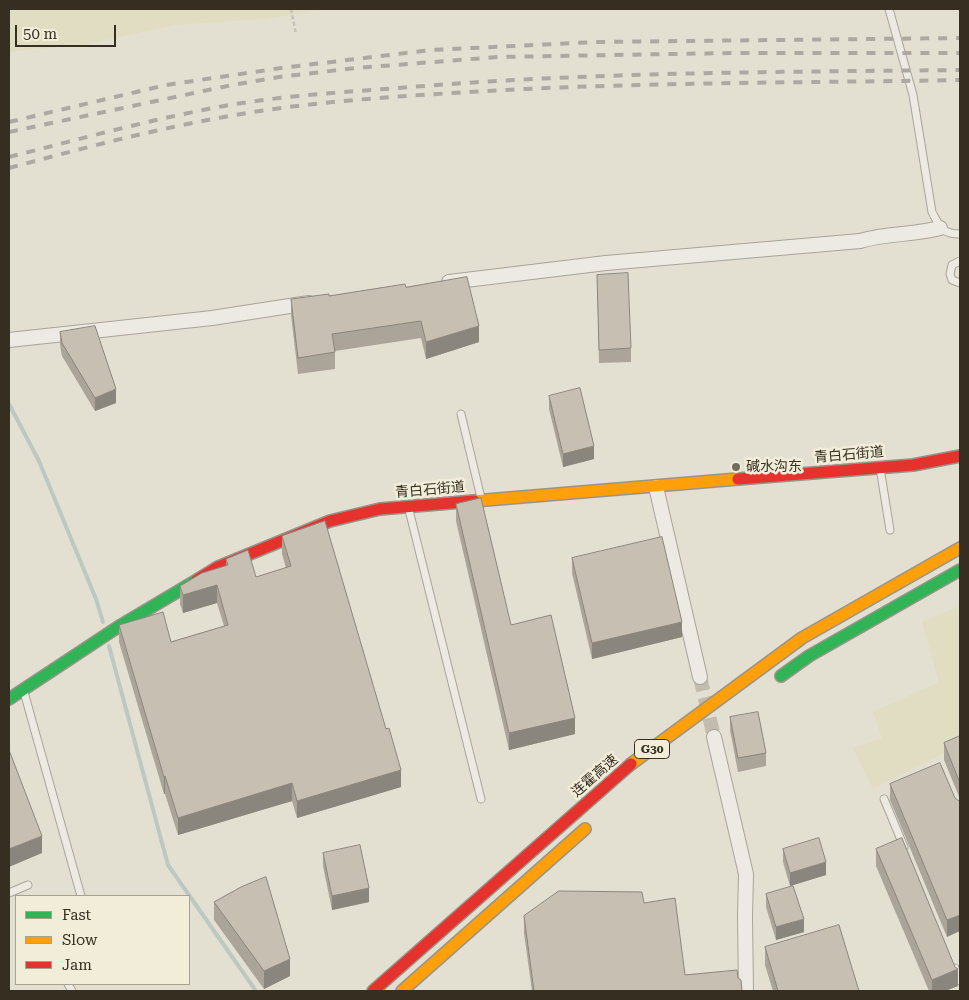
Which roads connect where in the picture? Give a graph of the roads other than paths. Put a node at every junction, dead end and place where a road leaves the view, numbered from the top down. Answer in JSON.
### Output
{"nodes":[{"id":1,"x":889,"y":9,"type":"edge"},
{"id":2,"x":940,"y":228,"type":"junction"},
{"id":3,"x":960,"y":234,"type":"edge"},
{"id":4,"x":960,"y":261,"type":"edge"},
{"id":5,"x":960,"y":283,"type":"edge"},
{"id":6,"x":433,"y":284,"type":"edge"},
{"id":7,"x":318,"y":302,"type":"edge"},
{"id":8,"x":9,"y":340,"type":"edge"},
{"id":9,"x":461,"y":414,"type":"dead end"},
{"id":10,"x":960,"y":456,"type":"edge"},
{"id":11,"x":880,"y":468,"type":"junction"},
{"id":12,"x":656,"y":487,"type":"junction"},
{"id":13,"x":482,"y":501,"type":"junction"},
{"id":14,"x":409,"y":507,"type":"junction"},
{"id":15,"x":890,"y":530,"type":"dead end"},
{"id":16,"x":960,"y":548,"type":"edge"},
{"id":17,"x":960,"y":570,"type":"edge"},
{"id":18,"x":700,"y":677,"type":"tunnel mouth"},
{"id":19,"x":772,"y":683,"type":"dead end"},
{"id":20,"x":23,"y":689,"type":"junction"},
{"id":21,"x":9,"y":699,"type":"edge"},
{"id":22,"x":711,"y":732,"type":"tunnel mouth"},
{"id":23,"x":482,"y":799,"type":"dead end"},
{"id":24,"x":884,"y":799,"type":"dead end"},
{"id":25,"x":590,"y":824,"type":"dead end"},
{"id":26,"x":907,"y":854,"type":"edge"},
{"id":27,"x":28,"y":885,"type":"dead end"},
{"id":28,"x":9,"y":893,"type":"edge"},
{"id":29,"x":81,"y":895,"type":"edge"},
{"id":30,"x":953,"y":963,"type":"edge"},
{"id":31,"x":960,"y":982,"type":"edge"},
{"id":32,"x":373,"y":991,"type":"edge"},
{"id":33,"x":402,"y":991,"type":"edge"},
{"id":34,"x":746,"y":991,"type":"edge"}],
"edges":[{"from":1,"to":2,"type":"lane"},
{"from":2,"to":3,"type":"lane"},
{"from":2,"to":6,"type":"street"},
{"from":4,"to":5,"type":"lane"},
{"from":7,"to":8,"type":"street"},
{"from":9,"to":13,"type":"lane"},
{"from":10,"to":11,"type":"main road","name":"青白石街道"},
{"from":11,"to":12,"type":"main road","name":"青白石街道"},
{"from":11,"to":15,"type":"lane"},
{"from":12,"to":13,"type":"main road","name":"青白石街道"},
{"from":12,"to":18,"type":"street"},
{"from":13,"to":14,"type":"main road","name":"青白石街道"},
{"from":14,"to":20,"type":"main road","name":"青白石街道"},
{"from":14,"to":23,"type":"lane"},
{"from":16,"to":32,"type":"main road","name":"连霍高速","number":"G30"},
{"from":17,"to":19,"type":"main road"},
{"from":20,"to":21,"type":"main road","name":"青白石街道"},
{"from":20,"to":29,"type":"lane"},
{"from":22,"to":34,"type":"street"},
{"from":24,"to":26,"type":"lane"},
{"from":25,"to":33,"type":"main road"},
{"from":27,"to":28,"type":"lane"},
{"from":30,"to":31,"type":"lane"}]}
